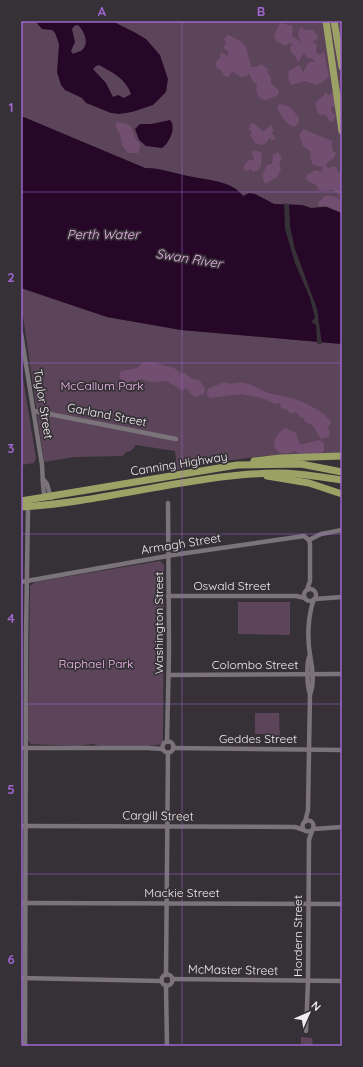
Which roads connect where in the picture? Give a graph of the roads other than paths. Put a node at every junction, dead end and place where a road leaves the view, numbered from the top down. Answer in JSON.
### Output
{"nodes":[{"id":1,"x":326,"y":21,"type":"edge"},
{"id":2,"x":334,"y":21,"type":"edge"},
{"id":3,"x":342,"y":67,"type":"edge"},
{"id":4,"x":342,"y":131,"type":"edge"},
{"id":5,"x":21,"y":332,"type":"edge"},
{"id":6,"x":34,"y":411,"type":"junction"},
{"id":7,"x":176,"y":439,"type":"dead end"},
{"id":8,"x":342,"y":456,"type":"edge"},
{"id":9,"x":237,"y":465,"type":"junction"},
{"id":10,"x":342,"y":472,"type":"edge"},
{"id":11,"x":262,"y":474,"type":"junction"},
{"id":12,"x":342,"y":480,"type":"edge"},
{"id":13,"x":342,"y":494,"type":"edge"},
{"id":14,"x":47,"y":497,"type":"junction"},
{"id":15,"x":21,"y":501,"type":"edge"},
{"id":16,"x":168,"y":503,"type":"dead end"},
{"id":17,"x":50,"y":505,"type":"junction"},
{"id":18,"x":24,"y":507,"type":"edge"},
{"id":19,"x":342,"y":530,"type":"edge"},
{"id":20,"x":309,"y":540,"type":"junction"},
{"id":21,"x":168,"y":556,"type":"junction"},
{"id":22,"x":27,"y":581,"type":"junction"},
{"id":23,"x":310,"y":581,"type":"junction"},
{"id":24,"x":21,"y":582,"type":"edge"},
{"id":25,"x":306,"y":591,"type":"junction"},
{"id":26,"x":314,"y":591,"type":"junction"},
{"id":27,"x":168,"y":596,"type":"junction"},
{"id":28,"x":296,"y":596,"type":"junction"},
{"id":29,"x":323,"y":597,"type":"junction"},
{"id":30,"x":342,"y":597,"type":"edge"},
{"id":31,"x":306,"y":599,"type":"junction"},
{"id":32,"x":315,"y":599,"type":"junction"},
{"id":33,"x":310,"y":609,"type":"junction"},
{"id":34,"x":23,"y":671,"type":"edge"},
{"id":35,"x":342,"y":674,"type":"edge"},
{"id":36,"x":169,"y":675,"type":"junction"},
{"id":37,"x":310,"y":675,"type":"junction"},
{"id":38,"x":164,"y":745,"type":"junction"},
{"id":39,"x":24,"y":748,"type":"edge"},
{"id":40,"x":173,"y":748,"type":"junction"},
{"id":41,"x":309,"y":749,"type":"junction"},
{"id":42,"x":342,"y":750,"type":"edge"},
{"id":43,"x":168,"y":753,"type":"junction"},
{"id":44,"x":308,"y":810,"type":"junction"},
{"id":45,"x":304,"y":823,"type":"junction"},
{"id":46,"x":312,"y":823,"type":"junction"},
{"id":47,"x":24,"y":826,"type":"edge"},
{"id":48,"x":167,"y":826,"type":"junction"},
{"id":49,"x":294,"y":827,"type":"junction"},
{"id":50,"x":322,"y":827,"type":"junction"},
{"id":51,"x":342,"y":827,"type":"edge"},
{"id":52,"x":312,"y":830,"type":"junction"},
{"id":53,"x":305,"y":831,"type":"junction"},
{"id":54,"x":309,"y":840,"type":"junction"},
{"id":55,"x":24,"y":903,"type":"edge"},
{"id":56,"x":167,"y":903,"type":"junction"},
{"id":57,"x":308,"y":904,"type":"junction"},
{"id":58,"x":342,"y":904,"type":"edge"},
{"id":59,"x":166,"y":975,"type":"junction"},
{"id":60,"x":24,"y":978,"type":"edge"},
{"id":61,"x":161,"y":980,"type":"junction"},
{"id":62,"x":172,"y":980,"type":"junction"},
{"id":63,"x":308,"y":981,"type":"junction"},
{"id":64,"x":342,"y":981,"type":"edge"},
{"id":65,"x":166,"y":986,"type":"junction"},
{"id":66,"x":306,"y":1031,"type":"dead end"},
{"id":67,"x":25,"y":1046,"type":"edge"},
{"id":68,"x":167,"y":1046,"type":"edge"}],
"edges":[{"from":1,"to":4,"type":"highway"},
{"from":2,"to":3,"type":"highway"},
{"from":5,"to":6,"type":"street","name":"Taylor Street"},
{"from":6,"to":7,"type":"street","name":"Garland Street"},
{"from":6,"to":14,"type":"street","name":"Taylor Street"},
{"from":8,"to":9,"type":"highway"},
{"from":9,"to":10,"type":"highway","name":"Canning Highway"},
{"from":9,"to":14,"type":"highway","name":"Canning Highway"},
{"from":11,"to":12,"type":"highway","name":"Canning Highway"},
{"from":11,"to":13,"type":"highway"},
{"from":11,"to":17,"type":"highway","name":"Canning Highway"},
{"from":14,"to":15,"type":"highway","name":"Canning Highway"},
{"from":14,"to":17,"type":"street","name":"Taylor Street"},
{"from":16,"to":21,"type":"street","name":"Washington Street"},
{"from":17,"to":18,"type":"highway","name":"Canning Highway"},
{"from":18,"to":22,"type":"street"},
{"from":19,"to":20,"type":"street","name":"Armagh Street"},
{"from":20,"to":21,"type":"street","name":"Armagh Street"},
{"from":20,"to":23,"type":"street"},
{"from":21,"to":22,"type":"street","name":"Armagh Street"},
{"from":21,"to":27,"type":"street","name":"Washington Street"},
{"from":22,"to":24,"type":"street","name":"Armagh Street"},
{"from":22,"to":34,"type":"street"},
{"from":23,"to":25,"type":"street"},
{"from":23,"to":26,"type":"street"},
{"from":25,"to":26,"type":"street","name":"Oswald Street"},
{"from":25,"to":28,"type":"street","name":"Oswald Street"},
{"from":25,"to":31,"type":"street"},
{"from":26,"to":29,"type":"street"},
{"from":26,"to":32,"type":"street"},
{"from":27,"to":28,"type":"street","name":"Oswald Street"},
{"from":27,"to":36,"type":"street","name":"Washington Street"},
{"from":28,"to":31,"type":"street","name":"Oswald Street"},
{"from":29,"to":30,"type":"street"},
{"from":29,"to":32,"type":"street"},
{"from":31,"to":32,"type":"street"},
{"from":31,"to":33,"type":"street"},
{"from":32,"to":33,"type":"street"},
{"from":33,"to":37,"type":"street"},
{"from":34,"to":39,"type":"street"},
{"from":35,"to":37,"type":"street","name":"Colombo Street"},
{"from":36,"to":37,"type":"street","name":"Colombo Street"},
{"from":36,"to":38,"type":"street","name":"Washington Street"},
{"from":37,"to":41,"type":"street"},
{"from":38,"to":39,"type":"street"},
{"from":38,"to":40,"type":"street"},
{"from":38,"to":43,"type":"street"},
{"from":39,"to":47,"type":"street"},
{"from":40,"to":41,"type":"street","name":"Geddes Street"},
{"from":40,"to":43,"type":"street"},
{"from":41,"to":42,"type":"street","name":"Geddes Street"},
{"from":41,"to":44,"type":"street"},
{"from":43,"to":48,"type":"street"},
{"from":44,"to":45,"type":"street"},
{"from":44,"to":46,"type":"street"},
{"from":45,"to":46,"type":"street","name":"Cargill Street"},
{"from":45,"to":49,"type":"street","name":"Cargill Street"},
{"from":45,"to":53,"type":"street","name":"Hordern Street"},
{"from":46,"to":50,"type":"street"},
{"from":46,"to":52,"type":"street"},
{"from":47,"to":48,"type":"street","name":"Cargill Street"},
{"from":47,"to":55,"type":"street"},
{"from":48,"to":49,"type":"street","name":"Cargill Street"},
{"from":48,"to":56,"type":"street"},
{"from":49,"to":53,"type":"street","name":"Cargill Street"},
{"from":50,"to":51,"type":"street"},
{"from":50,"to":52,"type":"street"},
{"from":52,"to":53,"type":"street"},
{"from":52,"to":54,"type":"street","name":"Hordern Street"},
{"from":53,"to":54,"type":"street","name":"Hordern Street"},
{"from":54,"to":57,"type":"street","name":"Hordern Street"},
{"from":55,"to":56,"type":"street","name":"Mackie Street"},
{"from":55,"to":60,"type":"street"},
{"from":56,"to":57,"type":"street","name":"Mackie Street"},
{"from":56,"to":59,"type":"street"},
{"from":57,"to":58,"type":"street","name":"Mackie Street"},
{"from":57,"to":63,"type":"street","name":"Hordern Street"},
{"from":59,"to":61,"type":"street"},
{"from":59,"to":62,"type":"street"},
{"from":60,"to":61,"type":"street"},
{"from":60,"to":67,"type":"street"},
{"from":61,"to":65,"type":"street"},
{"from":62,"to":63,"type":"street","name":"McMaster Street"},
{"from":62,"to":65,"type":"street"},
{"from":63,"to":64,"type":"street","name":"McMaster Street"},
{"from":63,"to":66,"type":"street","name":"Hordern Street"},
{"from":65,"to":68,"type":"street"}]}
